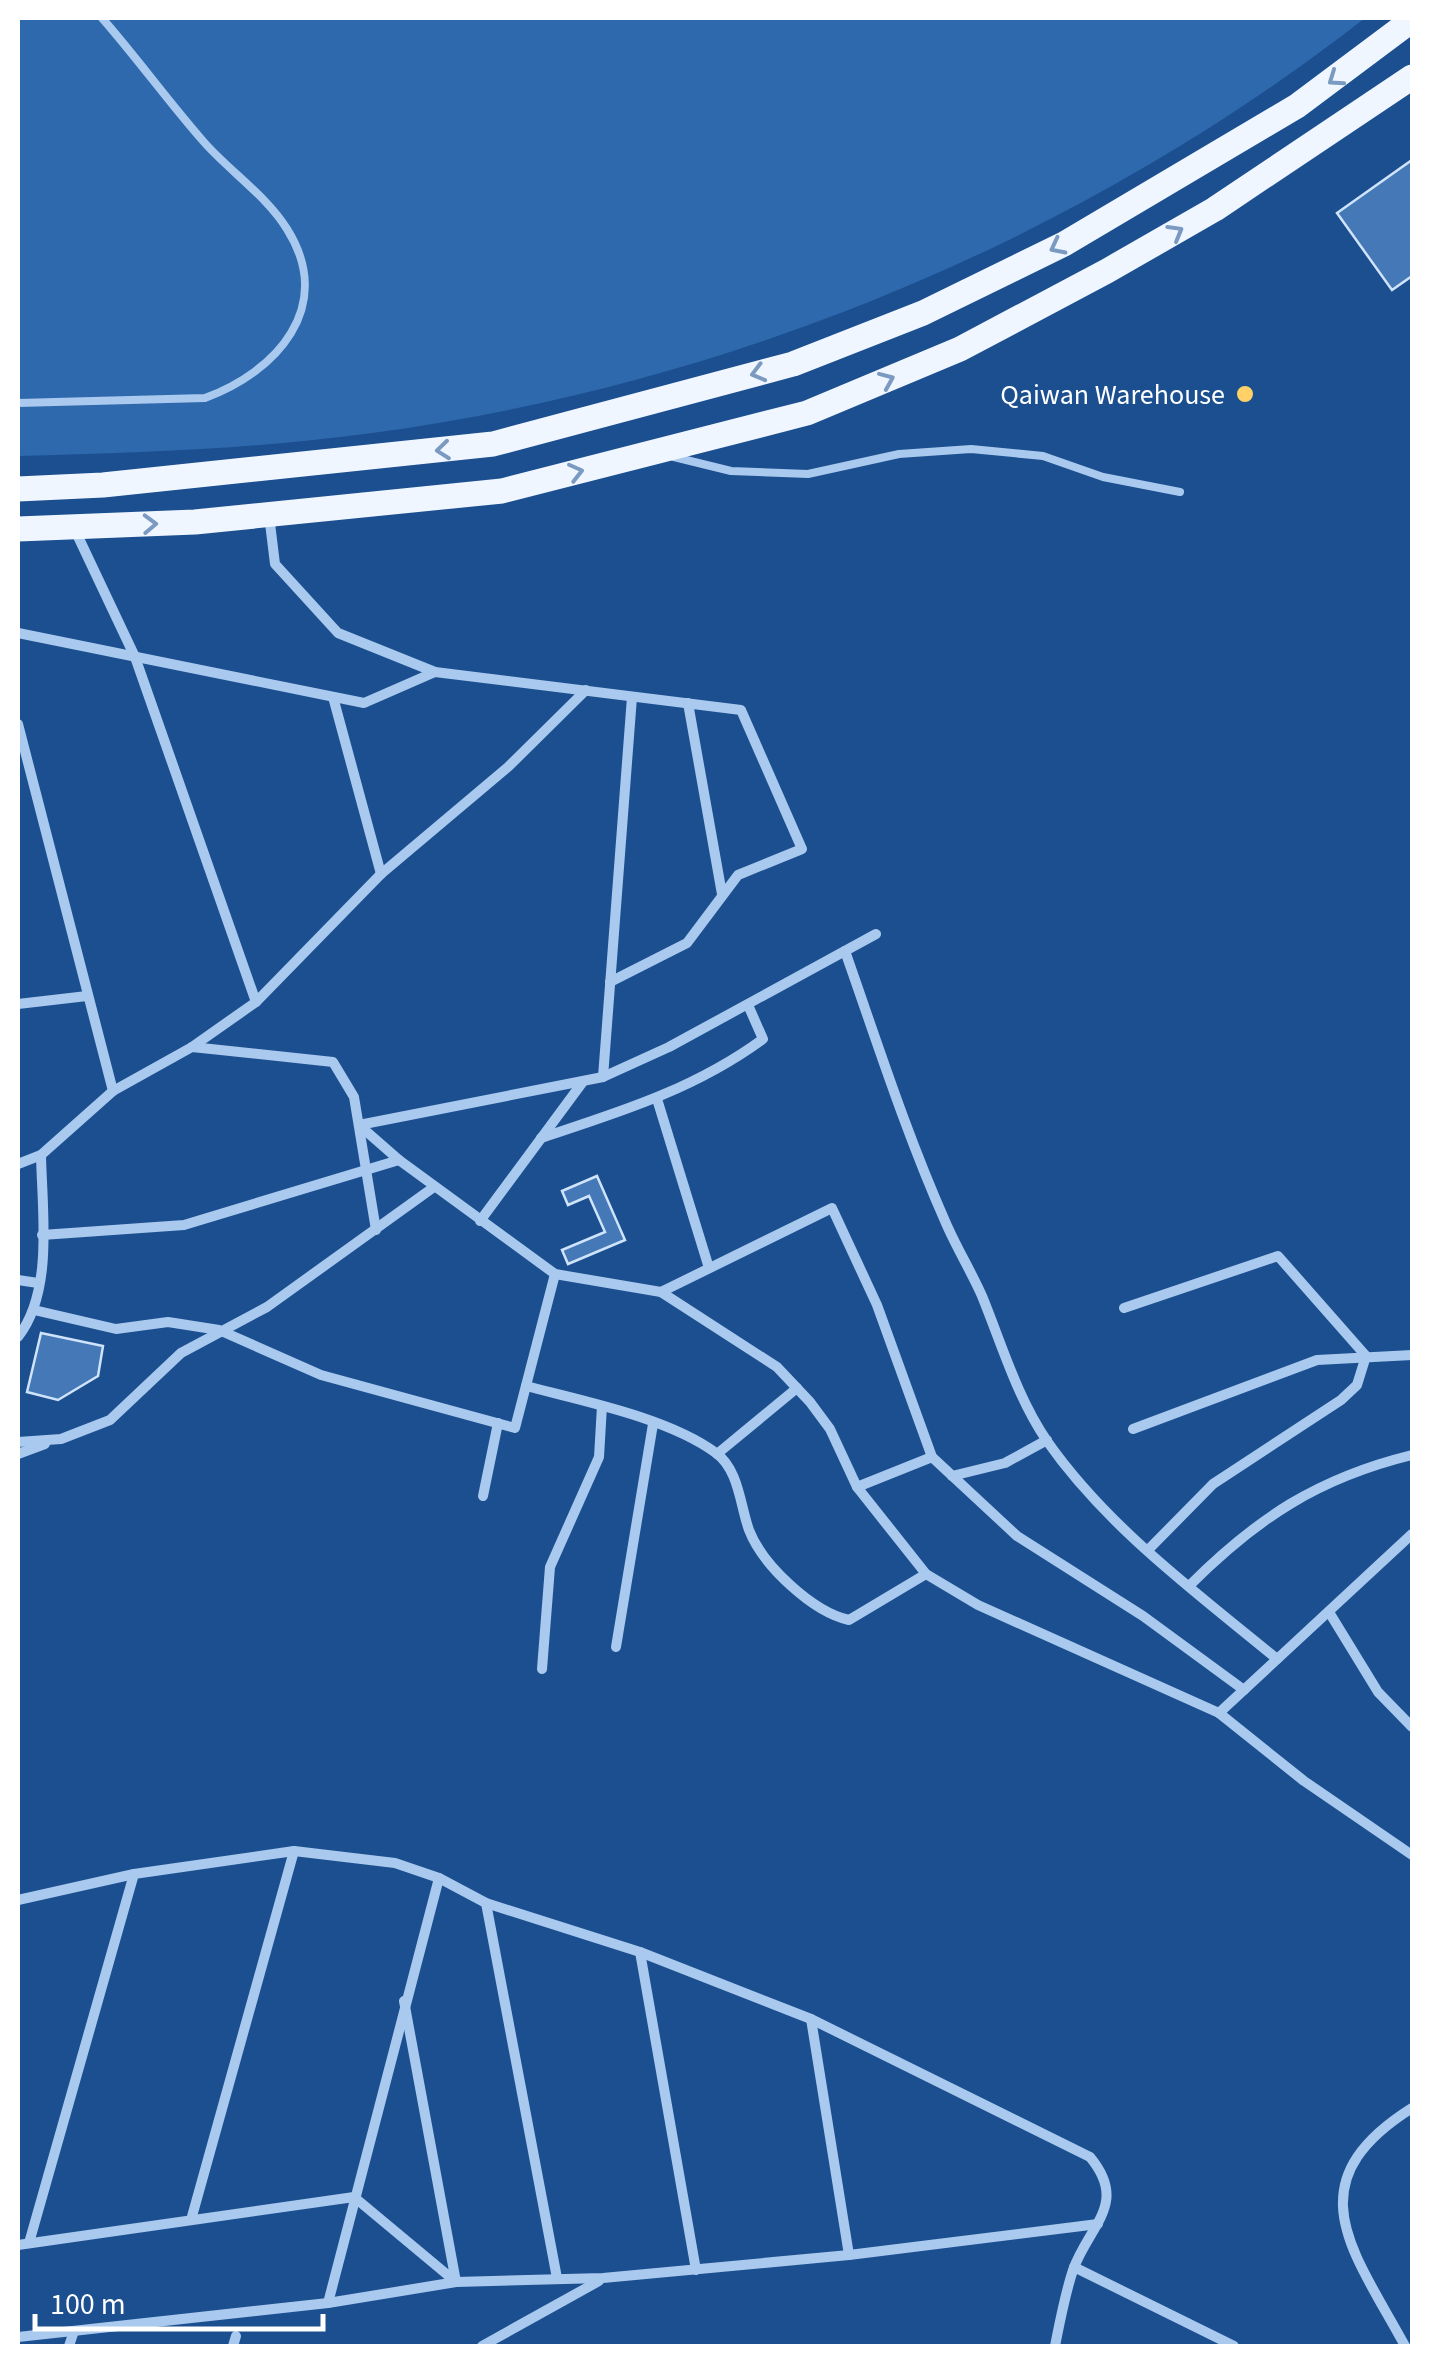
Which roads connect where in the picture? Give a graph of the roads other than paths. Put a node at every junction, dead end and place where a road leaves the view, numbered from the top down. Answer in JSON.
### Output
{"nodes":[{"id":1,"x":102,"y":18,"type":"edge"},
{"id":2,"x":1412,"y":20,"type":"edge"},
{"id":3,"x":1412,"y":77,"type":"edge"},
{"id":4,"x":18,"y":402,"type":"edge"},
{"id":5,"x":656,"y":452,"type":"junction"},
{"id":6,"x":103,"y":485,"type":"junction"},
{"id":7,"x":18,"y":489,"type":"edge"},
{"id":8,"x":1180,"y":492,"type":"dead end"},
{"id":9,"x":269,"y":514,"type":"junction"},
{"id":10,"x":104,"y":526,"type":"junction"},
{"id":11,"x":74,"y":527,"type":"junction"},
{"id":12,"x":18,"y":529,"type":"edge"},
{"id":13,"x":18,"y":633,"type":"edge"},
{"id":14,"x":136,"y":657,"type":"junction"},
{"id":15,"x":436,"y":672,"type":"junction"},
{"id":16,"x":586,"y":690,"type":"junction"},
{"id":17,"x":333,"y":696,"type":"junction"},
{"id":18,"x":632,"y":696,"type":"junction"},
{"id":19,"x":688,"y":703,"type":"junction"},
{"id":20,"x":18,"y":724,"type":"edge"},
{"id":21,"x":381,"y":874,"type":"junction"},
{"id":22,"x":722,"y":896,"type":"junction"},
{"id":23,"x":876,"y":934,"type":"dead end"},
{"id":24,"x":846,"y":951,"type":"junction"},
{"id":25,"x":610,"y":982,"type":"junction"},
{"id":26,"x":87,"y":996,"type":"junction"},
{"id":27,"x":256,"y":1002,"type":"junction"},
{"id":28,"x":18,"y":1004,"type":"edge"},
{"id":29,"x":748,"y":1005,"type":"junction"},
{"id":30,"x":192,"y":1047,"type":"junction"},
{"id":31,"x":603,"y":1077,"type":"junction"},
{"id":32,"x":582,"y":1082,"type":"junction"},
{"id":33,"x":114,"y":1091,"type":"junction"},
{"id":34,"x":658,"y":1100,"type":"junction"},
{"id":35,"x":359,"y":1124,"type":"junction"},
{"id":36,"x":541,"y":1138,"type":"junction"},
{"id":37,"x":41,"y":1154,"type":"junction"},
{"id":38,"x":399,"y":1160,"type":"junction"},
{"id":39,"x":18,"y":1164,"type":"edge"},
{"id":40,"x":366,"y":1170,"type":"junction"},
{"id":41,"x":434,"y":1186,"type":"junction"},
{"id":42,"x":480,"y":1221,"type":"junction"},
{"id":43,"x":376,"y":1230,"type":"junction"},
{"id":44,"x":42,"y":1235,"type":"junction"},
{"id":45,"x":709,"y":1268,"type":"junction"},
{"id":46,"x":555,"y":1274,"type":"junction"},
{"id":47,"x":18,"y":1280,"type":"edge"},
{"id":48,"x":38,"y":1283,"type":"junction"},
{"id":49,"x":660,"y":1292,"type":"junction"},
{"id":50,"x":1124,"y":1308,"type":"dead end"},
{"id":51,"x":34,"y":1310,"type":"junction"},
{"id":52,"x":219,"y":1330,"type":"junction"},
{"id":53,"x":18,"y":1337,"type":"edge"},
{"id":54,"x":1412,"y":1355,"type":"edge"},
{"id":55,"x":1366,"y":1356,"type":"junction"},
{"id":56,"x":526,"y":1386,"type":"junction"},
{"id":57,"x":797,"y":1388,"type":"junction"},
{"id":58,"x":602,"y":1406,"type":"junction"},
{"id":59,"x":498,"y":1423,"type":"junction"},
{"id":60,"x":653,"y":1424,"type":"junction"},
{"id":61,"x":1133,"y":1429,"type":"dead end"},
{"id":62,"x":60,"y":1439,"type":"junction"},
{"id":63,"x":1047,"y":1440,"type":"junction"},
{"id":64,"x":18,"y":1442,"type":"edge"},
{"id":65,"x":18,"y":1454,"type":"edge"},
{"id":66,"x":717,"y":1454,"type":"junction"},
{"id":67,"x":1412,"y":1455,"type":"edge"},
{"id":68,"x":932,"y":1457,"type":"junction"},
{"id":69,"x":952,"y":1476,"type":"junction"},
{"id":70,"x":858,"y":1486,"type":"junction"},
{"id":71,"x":483,"y":1496,"type":"dead end"},
{"id":72,"x":1412,"y":1534,"type":"edge"},
{"id":73,"x":1148,"y":1550,"type":"junction"},
{"id":74,"x":926,"y":1574,"type":"junction"},
{"id":75,"x":1189,"y":1586,"type":"junction"},
{"id":76,"x":1329,"y":1612,"type":"junction"},
{"id":77,"x":616,"y":1647,"type":"dead end"},
{"id":78,"x":1277,"y":1659,"type":"junction"},
{"id":79,"x":542,"y":1669,"type":"dead end"},
{"id":80,"x":1244,"y":1690,"type":"junction"},
{"id":81,"x":1220,"y":1713,"type":"junction"},
{"id":82,"x":1412,"y":1726,"type":"edge"},
{"id":83,"x":294,"y":1851,"type":"junction"},
{"id":84,"x":1412,"y":1856,"type":"edge"},
{"id":85,"x":134,"y":1874,"type":"junction"},
{"id":86,"x":438,"y":1878,"type":"junction"},
{"id":87,"x":18,"y":1900,"type":"edge"},
{"id":88,"x":486,"y":1903,"type":"junction"},
{"id":89,"x":640,"y":1952,"type":"junction"},
{"id":90,"x":404,"y":2002,"type":"junction"},
{"id":91,"x":811,"y":2018,"type":"junction"},
{"id":92,"x":1412,"y":2108,"type":"edge"},
{"id":93,"x":354,"y":2197,"type":"junction"},
{"id":94,"x":191,"y":2220,"type":"junction"},
{"id":95,"x":1098,"y":2224,"type":"junction"},
{"id":96,"x":23,"y":2244,"type":"edge"},
{"id":97,"x":848,"y":2255,"type":"junction"},
{"id":98,"x":1074,"y":2266,"type":"junction"},
{"id":99,"x":696,"y":2270,"type":"junction"},
{"id":100,"x":556,"y":2278,"type":"junction"},
{"id":101,"x":603,"y":2278,"type":"junction"},
{"id":102,"x":456,"y":2282,"type":"junction"},
{"id":103,"x":328,"y":2303,"type":"junction"},
{"id":104,"x":74,"y":2331,"type":"junction"},
{"id":105,"x":18,"y":2337,"type":"edge"},
{"id":106,"x":70,"y":2346,"type":"edge"},
{"id":107,"x":482,"y":2346,"type":"edge"},
{"id":108,"x":1054,"y":2346,"type":"edge"},
{"id":109,"x":1234,"y":2346,"type":"edge"},
{"id":110,"x":1405,"y":2346,"type":"edge"}],
"edges":[{"from":1,"to":4,"type":"lane"},
{"from":2,"to":6,"type":"main road","one_way":true},
{"from":5,"to":3,"type":"main road","one_way":true},
{"from":5,"to":8,"type":"lane"},
{"from":9,"to":5,"type":"main road","one_way":true},
{"from":6,"to":7,"type":"main road"},
{"from":6,"to":10,"type":"main road"},
{"from":10,"to":9,"type":"main road","one_way":true},
{"from":9,"to":15,"type":"street"},
{"from":10,"to":11,"type":"main road"},
{"from":11,"to":12,"type":"main road"},
{"from":11,"to":14,"type":"street"},
{"from":13,"to":14,"type":"street"},
{"from":14,"to":17,"type":"street"},
{"from":14,"to":27,"type":"street"},
{"from":15,"to":16,"type":"street"},
{"from":15,"to":17,"type":"street"},
{"from":16,"to":18,"type":"street"},
{"from":16,"to":21,"type":"street"},
{"from":17,"to":21,"type":"street"},
{"from":18,"to":19,"type":"street"},
{"from":18,"to":25,"type":"street"},
{"from":19,"to":22,"type":"street"},
{"from":19,"to":22,"type":"street"},
{"from":20,"to":26,"type":"street"},
{"from":21,"to":27,"type":"street"},
{"from":22,"to":25,"type":"street"},
{"from":23,"to":24,"type":"street"},
{"from":24,"to":29,"type":"street"},
{"from":24,"to":63,"type":"street"},
{"from":25,"to":31,"type":"street"},
{"from":26,"to":28,"type":"street"},
{"from":26,"to":33,"type":"street"},
{"from":27,"to":30,"type":"street"},
{"from":29,"to":31,"type":"street"},
{"from":29,"to":34,"type":"street"},
{"from":30,"to":33,"type":"street"},
{"from":30,"to":35,"type":"street"},
{"from":31,"to":32,"type":"street"},
{"from":32,"to":35,"type":"street"},
{"from":32,"to":36,"type":"street"},
{"from":33,"to":37,"type":"street"},
{"from":34,"to":36,"type":"street"},
{"from":34,"to":45,"type":"street"},
{"from":35,"to":38,"type":"street"},
{"from":35,"to":40,"type":"street"},
{"from":36,"to":42,"type":"street"},
{"from":37,"to":39,"type":"street"},
{"from":37,"to":44,"type":"street"},
{"from":38,"to":40,"type":"street"},
{"from":38,"to":41,"type":"street"},
{"from":40,"to":43,"type":"street"},
{"from":40,"to":44,"type":"street"},
{"from":41,"to":42,"type":"street"},
{"from":41,"to":43,"type":"street"},
{"from":42,"to":46,"type":"street"},
{"from":43,"to":52,"type":"street"},
{"from":44,"to":48,"type":"street"},
{"from":45,"to":49,"type":"street"},
{"from":45,"to":68,"type":"street"},
{"from":46,"to":49,"type":"street"},
{"from":46,"to":56,"type":"street"},
{"from":47,"to":48,"type":"street"},
{"from":48,"to":51,"type":"street"},
{"from":49,"to":57,"type":"street"},
{"from":50,"to":55,"type":"street"},
{"from":51,"to":52,"type":"street"},
{"from":51,"to":53,"type":"street"},
{"from":52,"to":59,"type":"street"},
{"from":52,"to":62,"type":"street"},
{"from":54,"to":55,"type":"street"},
{"from":55,"to":61,"type":"street"},
{"from":55,"to":73,"type":"street"},
{"from":56,"to":58,"type":"street"},
{"from":56,"to":59,"type":"street"},
{"from":57,"to":66,"type":"street"},
{"from":57,"to":70,"type":"street"},
{"from":58,"to":60,"type":"street"},
{"from":58,"to":79,"type":"street"},
{"from":59,"to":71,"type":"street"},
{"from":60,"to":66,"type":"street"},
{"from":60,"to":77,"type":"street"},
{"from":62,"to":64,"type":"street"},
{"from":62,"to":65,"type":"street"},
{"from":63,"to":69,"type":"street"},
{"from":63,"to":73,"type":"street"},
{"from":66,"to":74,"type":"street"},
{"from":67,"to":75,"type":"street"},
{"from":68,"to":69,"type":"street"},
{"from":68,"to":70,"type":"street"},
{"from":69,"to":80,"type":"street"},
{"from":70,"to":74,"type":"street"},
{"from":72,"to":76,"type":"street"},
{"from":73,"to":75,"type":"street"},
{"from":74,"to":81,"type":"street"},
{"from":75,"to":78,"type":"street"},
{"from":76,"to":78,"type":"street"},
{"from":76,"to":82,"type":"street"},
{"from":78,"to":80,"type":"street"},
{"from":80,"to":81,"type":"street"},
{"from":81,"to":84,"type":"street"},
{"from":83,"to":85,"type":"street"},
{"from":83,"to":86,"type":"street"},
{"from":83,"to":94,"type":"street"},
{"from":85,"to":87,"type":"street"},
{"from":85,"to":96,"type":"street"},
{"from":86,"to":88,"type":"street"},
{"from":86,"to":90,"type":"street"},
{"from":88,"to":89,"type":"street"},
{"from":88,"to":100,"type":"street"},
{"from":89,"to":91,"type":"street"},
{"from":89,"to":99,"type":"street"},
{"from":90,"to":93,"type":"street"},
{"from":90,"to":102,"type":"street"},
{"from":91,"to":95,"type":"street"},
{"from":91,"to":97,"type":"street"},
{"from":92,"to":110,"type":"street"},
{"from":93,"to":94,"type":"street"},
{"from":93,"to":102,"type":"street"},
{"from":93,"to":103,"type":"street"},
{"from":94,"to":96,"type":"street"},
{"from":95,"to":97,"type":"street"},
{"from":95,"to":98,"type":"street"},
{"from":97,"to":99,"type":"street"},
{"from":98,"to":108,"type":"street"},
{"from":98,"to":109,"type":"street"},
{"from":99,"to":101,"type":"street"},
{"from":100,"to":101,"type":"street"},
{"from":100,"to":102,"type":"street"},
{"from":101,"to":107,"type":"street"},
{"from":102,"to":103,"type":"street"},
{"from":103,"to":104,"type":"street"},
{"from":104,"to":105,"type":"street"},
{"from":104,"to":106,"type":"street"}]}
